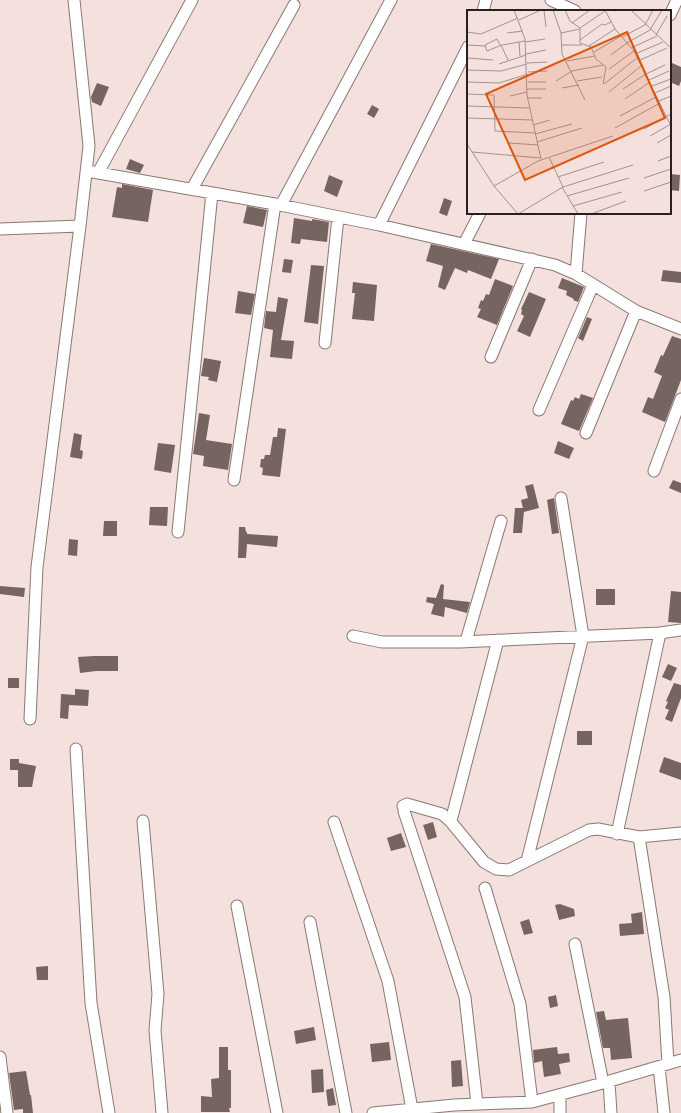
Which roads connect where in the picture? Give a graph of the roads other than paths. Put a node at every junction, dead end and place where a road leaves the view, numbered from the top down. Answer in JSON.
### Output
{"nodes":[{"id":1,"x":74,"y":0,"type":"edge"},
{"id":2,"x":192,"y":0,"type":"edge"},
{"id":3,"x":391,"y":0,"type":"edge"},
{"id":4,"x":486,"y":0,"type":"edge"},
{"id":5,"x":551,"y":0,"type":"edge"},
{"id":6,"x":578,"y":0,"type":"edge"},
{"id":7,"x":677,"y":0,"type":"edge"},
{"id":8,"x":294,"y":5,"type":"dead end"},
{"id":9,"x":483,"y":10,"type":"edge"},
{"id":10,"x":572,"y":10,"type":"edge"},
{"id":11,"x":574,"y":10,"type":"edge"},
{"id":12,"x":671,"y":13,"type":"edge"},
{"id":13,"x":467,"y":49,"type":"edge"},
{"id":14,"x":93,"y":172,"type":"junction"},
{"id":15,"x":192,"y":189,"type":"junction"},
{"id":16,"x":212,"y":193,"type":"junction"},
{"id":17,"x":278,"y":204,"type":"junction"},
{"id":18,"x":479,"y":214,"type":"edge"},
{"id":19,"x":581,"y":214,"type":"edge"},
{"id":20,"x":338,"y":217,"type":"junction"},
{"id":21,"x":379,"y":225,"type":"junction"},
{"id":22,"x":80,"y":226,"type":"junction"},
{"id":23,"x":0,"y":229,"type":"edge"},
{"id":24,"x":464,"y":244,"type":"junction"},
{"id":25,"x":532,"y":259,"type":"junction"},
{"id":26,"x":576,"y":274,"type":"junction"},
{"id":27,"x":593,"y":285,"type":"junction"},
{"id":28,"x":636,"y":311,"type":"junction"},
{"id":29,"x":681,"y":329,"type":"edge"},
{"id":30,"x":325,"y":343,"type":"dead end"},
{"id":31,"x":491,"y":357,"type":"dead end"},
{"id":32,"x":681,"y":399,"type":"edge"},
{"id":33,"x":540,"y":410,"type":"dead end"},
{"id":34,"x":586,"y":433,"type":"dead end"},
{"id":35,"x":654,"y":471,"type":"dead end"},
{"id":36,"x":234,"y":480,"type":"dead end"},
{"id":37,"x":561,"y":498,"type":"dead end"},
{"id":38,"x":501,"y":521,"type":"dead end"},
{"id":39,"x":178,"y":532,"type":"dead end"},
{"id":40,"x":681,"y":630,"type":"edge"},
{"id":41,"x":660,"y":633,"type":"junction"},
{"id":42,"x":353,"y":636,"type":"dead end"},
{"id":43,"x":583,"y":636,"type":"junction"},
{"id":44,"x":498,"y":640,"type":"junction"},
{"id":45,"x":466,"y":641,"type":"junction"},
{"id":46,"x":30,"y":719,"type":"dead end"},
{"id":47,"x":76,"y":749,"type":"dead end"},
{"id":48,"x":452,"y":817,"type":"dead end"},
{"id":49,"x":143,"y":821,"type":"dead end"},
{"id":50,"x":334,"y":822,"type":"dead end"},
{"id":51,"x":681,"y":833,"type":"edge"},
{"id":52,"x":617,"y":834,"type":"junction"},
{"id":53,"x":640,"y":837,"type":"junction"},
{"id":54,"x":527,"y":861,"type":"junction"},
{"id":55,"x":485,"y":888,"type":"dead end"},
{"id":56,"x":237,"y":906,"type":"dead end"},
{"id":57,"x":310,"y":922,"type":"dead end"},
{"id":58,"x":575,"y":944,"type":"dead end"},
{"id":59,"x":0,"y":1057,"type":"edge"},
{"id":60,"x":681,"y":1060,"type":"edge"},
{"id":61,"x":663,"y":1066,"type":"junction"},
{"id":62,"x":606,"y":1082,"type":"junction"},
{"id":63,"x":560,"y":1095,"type":"junction"},
{"id":64,"x":532,"y":1102,"type":"junction"},
{"id":65,"x":477,"y":1104,"type":"junction"},
{"id":66,"x":505,"y":1108,"type":"edge"},
{"id":67,"x":412,"y":1109,"type":"junction"},
{"id":68,"x":454,"y":1109,"type":"edge"},
{"id":69,"x":7,"y":1113,"type":"edge"},
{"id":70,"x":109,"y":1113,"type":"edge"},
{"id":71,"x":162,"y":1113,"type":"edge"},
{"id":72,"x":277,"y":1113,"type":"edge"},
{"id":73,"x":346,"y":1113,"type":"edge"},
{"id":74,"x":373,"y":1113,"type":"edge"},
{"id":75,"x":560,"y":1113,"type":"edge"},
{"id":76,"x":611,"y":1113,"type":"edge"},
{"id":77,"x":664,"y":1113,"type":"edge"}],
"edges":[{"from":1,"to":14,"type":"street"},
{"from":2,"to":14,"type":"street"},
{"from":3,"to":17,"type":"street"},
{"from":4,"to":9,"type":"street"},
{"from":5,"to":10,"type":"street"},
{"from":6,"to":11,"type":"street"},
{"from":7,"to":12,"type":"street"},
{"from":8,"to":15,"type":"street"},
{"from":13,"to":21,"type":"street"},
{"from":14,"to":15,"type":"street"},
{"from":14,"to":22,"type":"street"},
{"from":15,"to":16,"type":"street"},
{"from":16,"to":17,"type":"street"},
{"from":16,"to":39,"type":"street"},
{"from":17,"to":20,"type":"street"},
{"from":17,"to":36,"type":"street"},
{"from":18,"to":24,"type":"street"},
{"from":19,"to":26,"type":"street"},
{"from":20,"to":21,"type":"street"},
{"from":20,"to":30,"type":"street"},
{"from":21,"to":24,"type":"street"},
{"from":22,"to":23,"type":"street"},
{"from":22,"to":46,"type":"street"},
{"from":24,"to":25,"type":"street"},
{"from":25,"to":26,"type":"street"},
{"from":25,"to":31,"type":"street"},
{"from":26,"to":27,"type":"street"},
{"from":27,"to":28,"type":"street"},
{"from":27,"to":33,"type":"street"},
{"from":28,"to":29,"type":"street"},
{"from":28,"to":34,"type":"street"},
{"from":32,"to":35,"type":"street"},
{"from":37,"to":43,"type":"street"},
{"from":38,"to":45,"type":"street"},
{"from":40,"to":41,"type":"street"},
{"from":41,"to":43,"type":"street"},
{"from":41,"to":52,"type":"street"},
{"from":42,"to":45,"type":"street"},
{"from":43,"to":44,"type":"street"},
{"from":43,"to":54,"type":"street"},
{"from":44,"to":45,"type":"street"},
{"from":44,"to":48,"type":"street"},
{"from":47,"to":70,"type":"street"},
{"from":49,"to":71,"type":"street"},
{"from":50,"to":67,"type":"street"},
{"from":51,"to":53,"type":"street"},
{"from":52,"to":53,"type":"street"},
{"from":52,"to":54,"type":"street"},
{"from":53,"to":61,"type":"street"},
{"from":54,"to":65,"type":"street"},
{"from":55,"to":64,"type":"street"},
{"from":56,"to":72,"type":"street"},
{"from":57,"to":73,"type":"street"},
{"from":58,"to":62,"type":"street"},
{"from":59,"to":69,"type":"street"},
{"from":60,"to":61,"type":"street"},
{"from":61,"to":62,"type":"street"},
{"from":61,"to":77,"type":"street"},
{"from":62,"to":63,"type":"street"},
{"from":62,"to":76,"type":"street"},
{"from":63,"to":64,"type":"street"},
{"from":63,"to":75,"type":"street"},
{"from":64,"to":66,"type":"street"},
{"from":65,"to":66,"type":"street"},
{"from":65,"to":68,"type":"street"},
{"from":67,"to":68,"type":"street"},
{"from":67,"to":74,"type":"street"}]}
